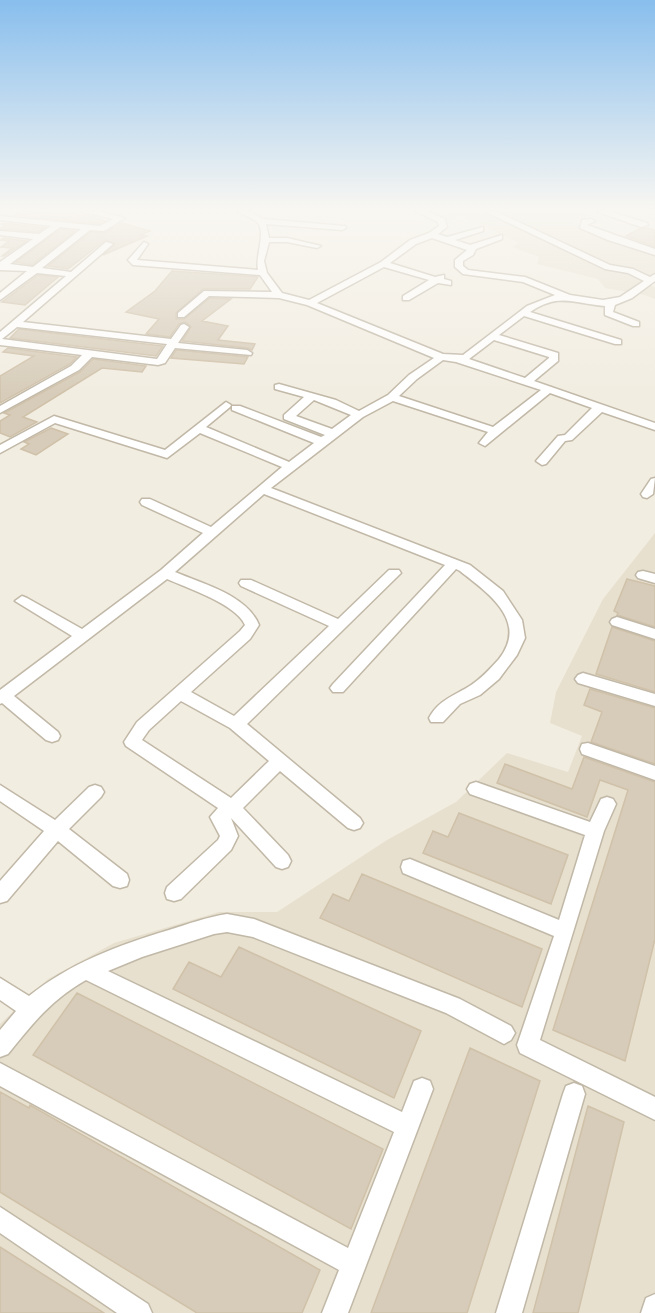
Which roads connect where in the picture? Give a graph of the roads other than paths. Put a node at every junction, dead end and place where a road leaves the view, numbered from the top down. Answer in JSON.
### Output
{"nodes":[{"id":1,"x":31,"y":272,"type":"edge"},
{"id":2,"x":52,"y":272,"type":"edge"},
{"id":3,"x":77,"y":272,"type":"edge"},
{"id":4,"x":254,"y":272,"type":"edge"},
{"id":5,"x":368,"y":272,"type":"edge"},
{"id":6,"x":410,"y":272,"type":"edge"},
{"id":7,"x":453,"y":272,"type":"edge"},
{"id":8,"x":459,"y":272,"type":"edge"},
{"id":9,"x":481,"y":272,"type":"edge"},
{"id":10,"x":633,"y":272,"type":"edge"},
{"id":11,"x":263,"y":273,"type":"joint"},
{"id":12,"x":74,"y":275,"type":"junction"},
{"id":13,"x":436,"y":279,"type":"junction"},
{"id":14,"x":650,"y":281,"type":"edge"},
{"id":15,"x":448,"y":283,"type":"junction"},
{"id":16,"x":655,"y":294,"type":"edge"},
{"id":17,"x":279,"y":295,"type":"junction"},
{"id":18,"x":566,"y":296,"type":"junction"},
{"id":19,"x":0,"y":297,"type":"edge"},
{"id":20,"x":310,"y":303,"type":"junction"},
{"id":21,"x":611,"y":303,"type":"junction"},
{"id":22,"x":524,"y":314,"type":"junction"},
{"id":23,"x":181,"y":315,"type":"dead end"},
{"id":24,"x":16,"y":324,"type":"junction"},
{"id":25,"x":636,"y":324,"type":"dead end"},
{"id":26,"x":184,"y":327,"type":"dead end"},
{"id":27,"x":0,"y":336,"type":"edge"},
{"id":28,"x":494,"y":337,"type":"junction"},
{"id":29,"x":0,"y":342,"type":"edge"},
{"id":30,"x":618,"y":342,"type":"dead end"},
{"id":31,"x":173,"y":344,"type":"junction"},
{"id":32,"x":90,"y":353,"type":"junction"},
{"id":33,"x":247,"y":353,"type":"dead end"},
{"id":34,"x":441,"y":357,"type":"junction"},
{"id":35,"x":457,"y":359,"type":"junction"},
{"id":36,"x":526,"y":382,"type":"junction"},
{"id":37,"x":279,"y":387,"type":"dead end"},
{"id":38,"x":549,"y":389,"type":"junction"},
{"id":39,"x":312,"y":396,"type":"junction"},
{"id":40,"x":392,"y":397,"type":"junction"},
{"id":41,"x":599,"y":408,"type":"junction"},
{"id":42,"x":0,"y":411,"type":"edge"},
{"id":43,"x":359,"y":415,"type":"junction"},
{"id":44,"x":198,"y":428,"type":"junction"},
{"id":45,"x":655,"y":428,"type":"edge"},
{"id":46,"x":495,"y":431,"type":"junction"},
{"id":47,"x":334,"y":434,"type":"junction"},
{"id":48,"x":322,"y":442,"type":"junction"},
{"id":49,"x":485,"y":443,"type":"dead end"},
{"id":50,"x":4,"y":444,"type":"edge"},
{"id":51,"x":542,"y":461,"type":"dead end"},
{"id":52,"x":292,"y":467,"type":"junction"},
{"id":53,"x":655,"y":482,"type":"edge"},
{"id":54,"x":262,"y":489,"type":"junction"},
{"id":55,"x":647,"y":494,"type":"dead end"},
{"id":56,"x":146,"y":502,"type":"dead end"},
{"id":57,"x":213,"y":533,"type":"junction"},
{"id":58,"x":453,"y":564,"type":"junction"},
{"id":59,"x":166,"y":573,"type":"junction"},
{"id":60,"x":394,"y":573,"type":"dead end"},
{"id":61,"x":246,"y":583,"type":"dead end"},
{"id":62,"x":22,"y":601,"type":"dead end"},
{"id":63,"x":617,"y":622,"type":"dead end"},
{"id":64,"x":339,"y":625,"type":"junction"},
{"id":65,"x":655,"y":634,"type":"edge"},
{"id":66,"x":81,"y":635,"type":"junction"},
{"id":67,"x":583,"y":679,"type":"dead end"},
{"id":68,"x":338,"y":688,"type":"dead end"},
{"id":69,"x":181,"y":694,"type":"junction"},
{"id":70,"x":2,"y":696,"type":"edge"},
{"id":71,"x":655,"y":700,"type":"edge"},
{"id":72,"x":437,"y":718,"type":"dead end"},
{"id":73,"x":236,"y":724,"type":"junction"},
{"id":74,"x":52,"y":736,"type":"dead end"},
{"id":75,"x":588,"y":749,"type":"dead end"},
{"id":76,"x":279,"y":761,"type":"junction"},
{"id":77,"x":655,"y":773,"type":"edge"},
{"id":78,"x":476,"y":789,"type":"dead end"},
{"id":79,"x":0,"y":792,"type":"edge"},
{"id":80,"x":95,"y":792,"type":"dead end"},
{"id":81,"x":607,"y":804,"type":"dead end"},
{"id":82,"x":232,"y":808,"type":"junction"},
{"id":83,"x":354,"y":823,"type":"dead end"},
{"id":84,"x":56,"y":830,"type":"junction"},
{"id":85,"x":595,"y":831,"type":"junction"},
{"id":86,"x":282,"y":861,"type":"dead end"},
{"id":87,"x":410,"y":867,"type":"dead end"},
{"id":88,"x":120,"y":880,"type":"dead end"},
{"id":89,"x":174,"y":893,"type":"dead end"},
{"id":90,"x":0,"y":895,"type":"edge"},
{"id":91,"x":565,"y":932,"type":"junction"},
{"id":92,"x":86,"y":970,"type":"junction"},
{"id":93,"x":0,"y":988,"type":"edge"},
{"id":94,"x":30,"y":1009,"type":"junction"},
{"id":95,"x":504,"y":1033,"type":"dead end"},
{"id":96,"x":0,"y":1046,"type":"edge"},
{"id":97,"x":0,"y":1074,"type":"edge"},
{"id":98,"x":422,"y":1089,"type":"dead end"},
{"id":99,"x":574,"y":1094,"type":"dead end"},
{"id":100,"x":655,"y":1109,"type":"edge"},
{"id":101,"x":407,"y":1126,"type":"junction"},
{"id":102,"x":0,"y":1219,"type":"edge"},
{"id":103,"x":354,"y":1265,"type":"junction"},
{"id":104,"x":655,"y":1306,"type":"edge"},
{"id":105,"x":140,"y":1313,"type":"edge"},
{"id":106,"x":335,"y":1313,"type":"edge"},
{"id":107,"x":509,"y":1313,"type":"edge"},
{"id":108,"x":654,"y":1313,"type":"edge"}],
"edges":[{"from":1,"to":19,"type":"street"},
{"from":2,"to":12,"type":"street"},
{"from":3,"to":12,"type":"street"},
{"from":4,"to":11,"type":"street"},
{"from":5,"to":20,"type":"street"},
{"from":6,"to":13,"type":"street"},
{"from":7,"to":13,"type":"street"},
{"from":8,"to":15,"type":"street"},
{"from":9,"to":18,"type":"street"},
{"from":10,"to":14,"type":"street"},
{"from":11,"to":17,"type":"street"},
{"from":12,"to":24,"type":"street"},
{"from":13,"to":15,"type":"street"},
{"from":13,"to":15,"type":"street"},
{"from":14,"to":16,"type":"street"},
{"from":14,"to":21,"type":"street"},
{"from":17,"to":20,"type":"street"},
{"from":17,"to":23,"type":"street"},
{"from":18,"to":21,"type":"street"},
{"from":18,"to":22,"type":"street"},
{"from":20,"to":34,"type":"street"},
{"from":21,"to":25,"type":"street"},
{"from":22,"to":28,"type":"street"},
{"from":22,"to":30,"type":"street"},
{"from":24,"to":27,"type":"street"},
{"from":24,"to":31,"type":"street"},
{"from":26,"to":31,"type":"street"},
{"from":28,"to":35,"type":"street"},
{"from":28,"to":36,"type":"street"},
{"from":29,"to":32,"type":"street"},
{"from":31,"to":32,"type":"street"},
{"from":31,"to":33,"type":"street"},
{"from":32,"to":42,"type":"street"},
{"from":34,"to":35,"type":"street"},
{"from":34,"to":40,"type":"street"},
{"from":35,"to":36,"type":"street"},
{"from":36,"to":38,"type":"street"},
{"from":37,"to":39,"type":"street"},
{"from":38,"to":41,"type":"street"},
{"from":38,"to":46,"type":"street"},
{"from":39,"to":43,"type":"street"},
{"from":39,"to":47,"type":"street"},
{"from":40,"to":43,"type":"street"},
{"from":40,"to":46,"type":"street"},
{"from":41,"to":45,"type":"street"},
{"from":41,"to":51,"type":"street"},
{"from":43,"to":47,"type":"street"},
{"from":44,"to":48,"type":"street"},
{"from":44,"to":50,"type":"street"},
{"from":44,"to":52,"type":"street"},
{"from":46,"to":49,"type":"street"},
{"from":47,"to":48,"type":"street"},
{"from":48,"to":52,"type":"street"},
{"from":52,"to":54,"type":"street"},
{"from":53,"to":55,"type":"street"},
{"from":54,"to":57,"type":"street"},
{"from":54,"to":58,"type":"street"},
{"from":56,"to":57,"type":"street"},
{"from":57,"to":59,"type":"street"},
{"from":58,"to":68,"type":"street"},
{"from":58,"to":72,"type":"street"},
{"from":59,"to":66,"type":"street"},
{"from":59,"to":69,"type":"street"},
{"from":60,"to":64,"type":"street"},
{"from":61,"to":64,"type":"street"},
{"from":62,"to":66,"type":"street"},
{"from":63,"to":65,"type":"street"},
{"from":64,"to":73,"type":"street"},
{"from":66,"to":70,"type":"street"},
{"from":67,"to":71,"type":"street"},
{"from":69,"to":73,"type":"street"},
{"from":69,"to":82,"type":"street"},
{"from":70,"to":74,"type":"street"},
{"from":73,"to":76,"type":"street"},
{"from":75,"to":77,"type":"street"},
{"from":76,"to":82,"type":"street"},
{"from":76,"to":83,"type":"street"},
{"from":78,"to":85,"type":"street"},
{"from":79,"to":84,"type":"street"},
{"from":80,"to":84,"type":"street"},
{"from":81,"to":85,"type":"street"},
{"from":82,"to":86,"type":"street"},
{"from":82,"to":89,"type":"street"},
{"from":84,"to":88,"type":"street"},
{"from":84,"to":90,"type":"street"},
{"from":85,"to":91,"type":"street"},
{"from":87,"to":91,"type":"street"},
{"from":91,"to":100,"type":"street"},
{"from":92,"to":94,"type":"street"},
{"from":92,"to":95,"type":"street"},
{"from":92,"to":101,"type":"street"},
{"from":93,"to":94,"type":"street"},
{"from":94,"to":96,"type":"street"},
{"from":97,"to":103,"type":"street"},
{"from":98,"to":101,"type":"street"},
{"from":99,"to":107,"type":"street"},
{"from":101,"to":103,"type":"street"},
{"from":102,"to":105,"type":"street"},
{"from":103,"to":106,"type":"street"},
{"from":104,"to":108,"type":"street"}]}
